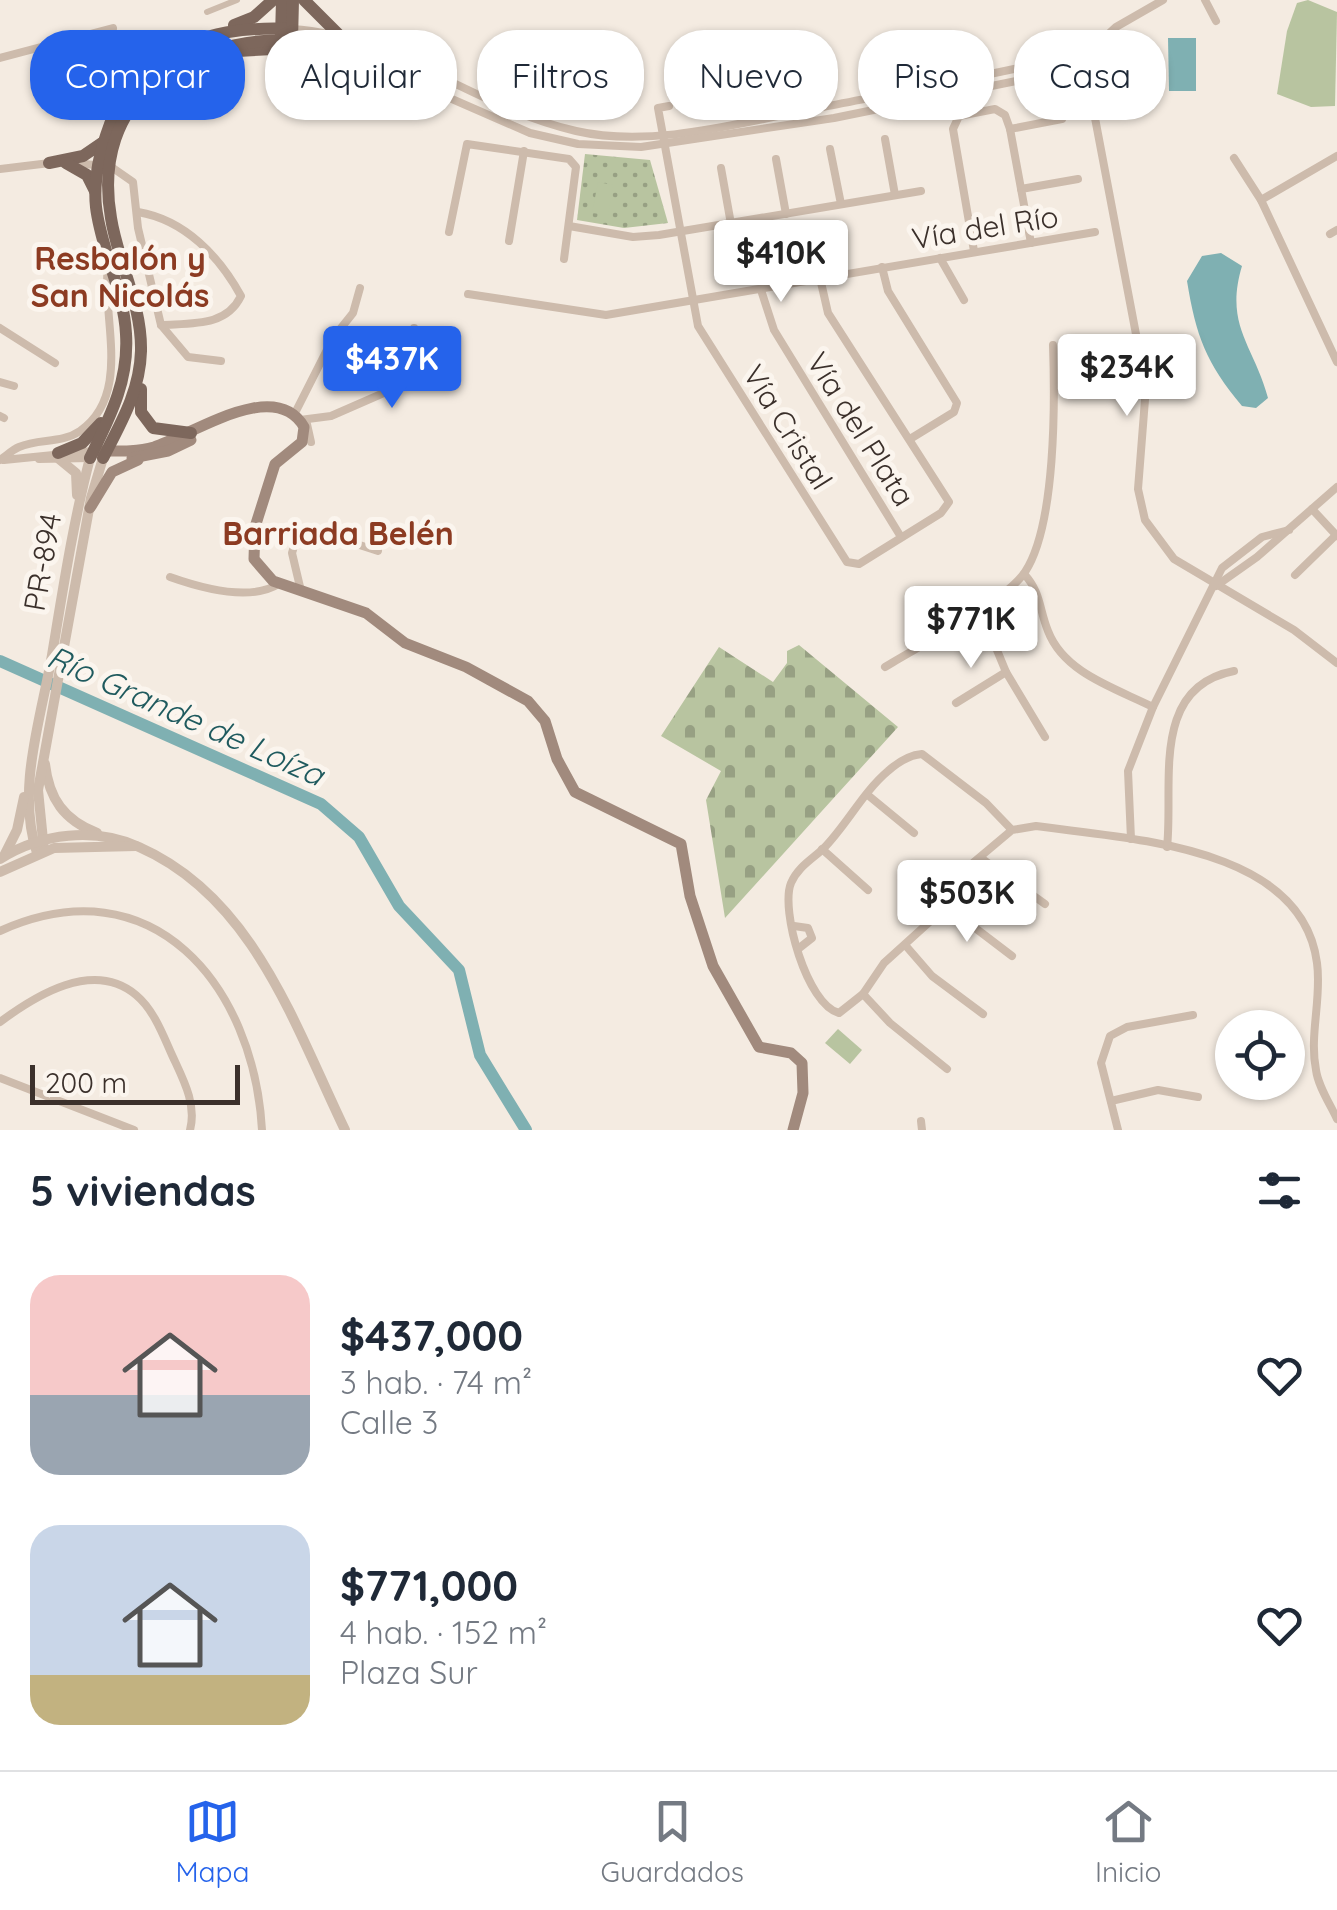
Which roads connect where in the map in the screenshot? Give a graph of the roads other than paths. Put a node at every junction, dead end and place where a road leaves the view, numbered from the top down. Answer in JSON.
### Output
{"nodes":[{"id":1,"x":238,"y":0,"type":"edge"},
{"id":2,"x":273,"y":0,"type":"edge"},
{"id":3,"x":282,"y":0,"type":"edge"},
{"id":4,"x":293,"y":0,"type":"edge"},
{"id":5,"x":304,"y":0,"type":"edge"},
{"id":6,"x":1163,"y":0,"type":"edge"},
{"id":7,"x":1206,"y":0,"type":"edge"},
{"id":8,"x":207,"y":12,"type":"dead end"},
{"id":9,"x":1216,"y":21,"type":"dead end"},
{"id":10,"x":113,"y":28,"type":"dead end"},
{"id":11,"x":218,"y":30,"type":"edge"},
{"id":12,"x":287,"y":30,"type":"edge"},
{"id":13,"x":289,"y":30,"type":"edge"},
{"id":14,"x":333,"y":30,"type":"edge"},
{"id":15,"x":1113,"y":30,"type":"edge"},
{"id":16,"x":265,"y":42,"type":"edge"},
{"id":17,"x":0,"y":56,"type":"edge"},
{"id":18,"x":1014,"y":82,"type":"edge"},
{"id":19,"x":457,"y":87,"type":"edge"},
{"id":20,"x":858,"y":99,"type":"edge"},
{"id":21,"x":457,"y":101,"type":"edge"},
{"id":22,"x":664,"y":107,"type":"edge"},
{"id":23,"x":114,"y":120,"type":"edge"},
{"id":24,"x":1057,"y":120,"type":"edge"},
{"id":25,"x":1095,"y":120,"type":"edge"},
{"id":26,"x":1010,"y":129,"type":"junction"},
{"id":27,"x":662,"y":133,"type":"junction"},
{"id":28,"x":885,"y":139,"type":"dead end"},
{"id":29,"x":104,"y":141,"type":"junction"},
{"id":30,"x":664,"y":145,"type":"junction"},
{"id":31,"x":830,"y":149,"type":"dead end"},
{"id":32,"x":524,"y":151,"type":"junction"},
{"id":33,"x":1337,"y":156,"type":"edge"},
{"id":34,"x":1234,"y":158,"type":"dead end"},
{"id":35,"x":776,"y":159,"type":"dead end"},
{"id":36,"x":49,"y":163,"type":"junction"},
{"id":37,"x":66,"y":163,"type":"junction"},
{"id":38,"x":104,"y":165,"type":"junction"},
{"id":39,"x":721,"y":168,"type":"dead end"},
{"id":40,"x":0,"y":169,"type":"edge"},
{"id":41,"x":1078,"y":179,"type":"dead end"},
{"id":42,"x":1021,"y":189,"type":"junction"},
{"id":43,"x":921,"y":191,"type":"dead end"},
{"id":44,"x":96,"y":194,"type":"junction"},
{"id":45,"x":895,"y":195,"type":"junction"},
{"id":46,"x":1261,"y":200,"type":"junction"},
{"id":47,"x":841,"y":204,"type":"junction"},
{"id":48,"x":138,"y":212,"type":"junction"},
{"id":49,"x":786,"y":214,"type":"junction"},
{"id":50,"x":731,"y":224,"type":"junction"},
{"id":51,"x":569,"y":226,"type":"junction"},
{"id":52,"x":449,"y":232,"type":"dead end"},
{"id":53,"x":681,"y":232,"type":"junction"},
{"id":54,"x":1096,"y":232,"type":"dead end"},
{"id":55,"x":508,"y":241,"type":"dead end"},
{"id":56,"x":1031,"y":243,"type":"junction"},
{"id":57,"x":974,"y":251,"type":"junction"},
{"id":58,"x":940,"y":258,"type":"junction"},
{"id":59,"x":564,"y":259,"type":"dead end"},
{"id":60,"x":108,"y":262,"type":"junction"},
{"id":61,"x":882,"y":267,"type":"junction"},
{"id":62,"x":820,"y":278,"type":"junction"},
{"id":63,"x":360,"y":288,"type":"dead end"},
{"id":64,"x":761,"y":290,"type":"junction"},
{"id":65,"x":468,"y":294,"type":"dead end"},
{"id":66,"x":964,"y":300,"type":"dead end"},
{"id":67,"x":693,"y":302,"type":"junction"},
{"id":68,"x":161,"y":325,"type":"junction"},
{"id":69,"x":0,"y":328,"type":"edge"},
{"id":70,"x":414,"y":328,"type":"dead end"},
{"id":71,"x":1053,"y":345,"type":"dead end"},
{"id":72,"x":140,"y":352,"type":"junction"},
{"id":73,"x":221,"y":361,"type":"dead end"},
{"id":74,"x":1337,"y":362,"type":"edge"},
{"id":75,"x":55,"y":363,"type":"dead end"},
{"id":76,"x":115,"y":406,"type":"junction"},
{"id":77,"x":300,"y":418,"type":"junction"},
{"id":78,"x":209,"y":425,"type":"junction"},
{"id":79,"x":191,"y":433,"type":"junction"},
{"id":80,"x":910,"y":439,"type":"junction"},
{"id":81,"x":310,"y":442,"type":"dead end"},
{"id":82,"x":98,"y":455,"type":"junction"},
{"id":83,"x":58,"y":456,"type":"junction"},
{"id":84,"x":143,"y":457,"type":"junction"},
{"id":85,"x":0,"y":461,"type":"edge"},
{"id":86,"x":1337,"y":487,"type":"edge"},
{"id":87,"x":84,"y":506,"type":"junction"},
{"id":88,"x":1312,"y":509,"type":"junction"},
{"id":89,"x":1290,"y":530,"type":"junction"},
{"id":90,"x":1336,"y":535,"type":"edge"},
{"id":91,"x":901,"y":537,"type":"junction"},
{"id":92,"x":378,"y":551,"type":"dead end"},
{"id":93,"x":1024,"y":574,"type":"junction"},
{"id":94,"x":1295,"y":576,"type":"dead end"},
{"id":95,"x":170,"y":578,"type":"dead end"},
{"id":96,"x":280,"y":583,"type":"junction"},
{"id":97,"x":1216,"y":586,"type":"junction"},
{"id":98,"x":301,"y":592,"type":"junction"},
{"id":99,"x":980,"y":609,"type":"junction"},
{"id":100,"x":1337,"y":663,"type":"edge"},
{"id":101,"x":885,"y":667,"type":"dead end"},
{"id":102,"x":1234,"y":670,"type":"dead end"},
{"id":103,"x":1006,"y":672,"type":"junction"},
{"id":104,"x":956,"y":703,"type":"dead end"},
{"id":105,"x":1152,"y":707,"type":"junction"},
{"id":106,"x":1045,"y":737,"type":"dead end"},
{"id":107,"x":39,"y":757,"type":"junction"},
{"id":108,"x":28,"y":781,"type":"junction"},
{"id":109,"x":868,"y":796,"type":"junction"},
{"id":110,"x":1012,"y":830,"type":"junction"},
{"id":111,"x":914,"y":833,"type":"dead end"},
{"id":112,"x":106,"y":836,"type":"junction"},
{"id":113,"x":1131,"y":839,"type":"junction"},
{"id":114,"x":39,"y":846,"type":"junction"},
{"id":115,"x":136,"y":846,"type":"junction"},
{"id":116,"x":1167,"y":846,"type":"junction"},
{"id":117,"x":822,"y":849,"type":"junction"},
{"id":118,"x":2,"y":857,"type":"edge"},
{"id":119,"x":982,"y":858,"type":"junction"},
{"id":120,"x":0,"y":872,"type":"edge"},
{"id":121,"x":868,"y":890,"type":"dead end"},
{"id":122,"x":945,"y":904,"type":"junction"},
{"id":123,"x":1046,"y":904,"type":"dead end"},
{"id":124,"x":794,"y":926,"type":"junction"},
{"id":125,"x":0,"y":931,"type":"edge"},
{"id":126,"x":906,"y":946,"type":"junction"},
{"id":127,"x":798,"y":949,"type":"junction"},
{"id":128,"x":1012,"y":956,"type":"dead end"},
{"id":129,"x":863,"y":994,"type":"junction"},
{"id":130,"x":983,"y":1014,"type":"dead end"},
{"id":131,"x":1193,"y":1015,"type":"dead end"},
{"id":132,"x":0,"y":1022,"type":"edge"},
{"id":133,"x":947,"y":1069,"type":"dead end"},
{"id":134,"x":0,"y":1078,"type":"edge"},
{"id":135,"x":1198,"y":1097,"type":"dead end"},
{"id":136,"x":1111,"y":1101,"type":"junction"},
{"id":137,"x":1337,"y":1119,"type":"edge"},
{"id":138,"x":134,"y":1130,"type":"edge"},
{"id":139,"x":190,"y":1130,"type":"edge"},
{"id":140,"x":262,"y":1130,"type":"edge"},
{"id":141,"x":345,"y":1130,"type":"edge"},
{"id":142,"x":794,"y":1130,"type":"edge"},
{"id":143,"x":1118,"y":1130,"type":"edge"}],
"edges":[{"from":1,"to":8,"type":"street"},
{"from":2,"to":11,"type":"main road"},
{"from":3,"to":12,"type":"main road"},
{"from":4,"to":13,"type":"main road"},
{"from":5,"to":14,"type":"main road"},
{"from":6,"to":15,"type":"street"},
{"from":7,"to":9,"type":"street"},
{"from":10,"to":17,"type":"street"},
{"from":16,"to":38,"type":"main road"},
{"from":18,"to":30,"type":"street"},
{"from":19,"to":27,"type":"street"},
{"from":20,"to":27,"type":"street"},
{"from":21,"to":30,"type":"street"},
{"from":22,"to":27,"type":"street"},
{"from":23,"to":29,"type":"main road"},
{"from":24,"to":26,"type":"street"},
{"from":25,"to":97,"type":"street"},
{"from":26,"to":42,"type":"street"},
{"from":26,"to":57,"type":"street"},
{"from":27,"to":30,"type":"street","name":"Vía Cristal"},
{"from":28,"to":45,"type":"street"},
{"from":29,"to":36,"type":"main road"},
{"from":29,"to":38,"type":"main road"},
{"from":30,"to":53,"type":"street","name":"Vía Cristal"},
{"from":31,"to":47,"type":"street"},
{"from":32,"to":51,"type":"street"},
{"from":32,"to":52,"type":"street"},
{"from":32,"to":55,"type":"street"},
{"from":33,"to":46,"type":"street"},
{"from":34,"to":46,"type":"street"},
{"from":35,"to":49,"type":"street"},
{"from":36,"to":37,"type":"street"},
{"from":36,"to":40,"type":"street"},
{"from":37,"to":38,"type":"street"},
{"from":37,"to":44,"type":"main road"},
{"from":38,"to":44,"type":"main road"},
{"from":38,"to":48,"type":"street"},
{"from":38,"to":72,"type":"main road"},
{"from":39,"to":50,"type":"street"},
{"from":41,"to":42,"type":"street"},
{"from":42,"to":56,"type":"street"},
{"from":43,"to":45,"type":"street"},
{"from":44,"to":60,"type":"main road"},
{"from":45,"to":47,"type":"street"},
{"from":46,"to":74,"type":"street"},
{"from":47,"to":49,"type":"street"},
{"from":48,"to":68,"type":"street"},
{"from":48,"to":68,"type":"street"},
{"from":49,"to":50,"type":"street"},
{"from":50,"to":53,"type":"street"},
{"from":51,"to":53,"type":"street"},
{"from":51,"to":59,"type":"street"},
{"from":53,"to":67,"type":"street","name":"Vía Cristal"},
{"from":54,"to":56,"type":"street","name":"Vía del Río"},
{"from":56,"to":57,"type":"street","name":"Vía del Río"},
{"from":57,"to":58,"type":"street","name":"Vía del Río"},
{"from":58,"to":61,"type":"street","name":"Vía del Río"},
{"from":58,"to":66,"type":"street"},
{"from":60,"to":76,"type":"main road"},
{"from":60,"to":85,"type":"street"},
{"from":61,"to":62,"type":"street","name":"Vía del Río"},
{"from":61,"to":80,"type":"street"},
{"from":62,"to":64,"type":"street","name":"Vía del Río"},
{"from":62,"to":80,"type":"street"},
{"from":63,"to":77,"type":"street"},
{"from":64,"to":67,"type":"street","name":"Vía del Río"},
{"from":64,"to":91,"type":"street","name":"Vía del Plata"},
{"from":65,"to":67,"type":"street","name":"Vía del Río"},
{"from":67,"to":91,"type":"street","name":"Vía Cristal"},
{"from":68,"to":73,"type":"street"},
{"from":69,"to":75,"type":"street"},
{"from":70,"to":77,"type":"street"},
{"from":71,"to":93,"type":"street"},
{"from":72,"to":79,"type":"main road"},
{"from":72,"to":82,"type":"main road"},
{"from":76,"to":82,"type":"main road"},
{"from":76,"to":83,"type":"main road"},
{"from":77,"to":78,"type":"main road"},
{"from":77,"to":81,"type":"street"},
{"from":77,"to":96,"type":"main road"},
{"from":78,"to":79,"type":"main road"},
{"from":78,"to":84,"type":"main road"},
{"from":79,"to":82,"type":"main road"},
{"from":80,"to":91,"type":"street"},
{"from":82,"to":83,"type":"street"},
{"from":82,"to":84,"type":"main road"},
{"from":82,"to":87,"type":"street","name":"PR-894","number":"PR-894"},
{"from":83,"to":85,"type":"street"},
{"from":83,"to":87,"type":"street"},
{"from":84,"to":87,"type":"main road"},
{"from":86,"to":88,"type":"street"},
{"from":87,"to":107,"type":"street","name":"PR-894","number":"PR-894"},
{"from":88,"to":89,"type":"street"},
{"from":88,"to":90,"type":"street"},
{"from":89,"to":97,"type":"street"},
{"from":89,"to":97,"type":"street"},
{"from":90,"to":94,"type":"street"},
{"from":92,"to":98,"type":"street"},
{"from":93,"to":99,"type":"street"},
{"from":93,"to":105,"type":"street"},
{"from":95,"to":96,"type":"street"},
{"from":96,"to":98,"type":"main road"},
{"from":97,"to":100,"type":"street"},
{"from":97,"to":105,"type":"street"},
{"from":98,"to":142,"type":"main road"},
{"from":99,"to":101,"type":"street"},
{"from":99,"to":103,"type":"street"},
{"from":102,"to":116,"type":"street"},
{"from":103,"to":104,"type":"street"},
{"from":103,"to":106,"type":"street"},
{"from":105,"to":113,"type":"street"},
{"from":107,"to":108,"type":"street","name":"PR-894","number":"PR-894"},
{"from":107,"to":112,"type":"street"},
{"from":107,"to":114,"type":"street","name":"PR-894","number":"PR-894"},
{"from":108,"to":114,"type":"street","name":"PR-894","number":"PR-894"},
{"from":108,"to":118,"type":"street"},
{"from":109,"to":110,"type":"street"},
{"from":109,"to":111,"type":"street"},
{"from":109,"to":117,"type":"street"},
{"from":110,"to":113,"type":"street"},
{"from":110,"to":119,"type":"street"},
{"from":112,"to":114,"type":"street"},
{"from":112,"to":115,"type":"street"},
{"from":113,"to":116,"type":"street"},
{"from":114,"to":115,"type":"street"},
{"from":114,"to":118,"type":"street"},
{"from":114,"to":120,"type":"street"},
{"from":115,"to":141,"type":"street"},
{"from":116,"to":137,"type":"street"},
{"from":117,"to":121,"type":"street"},
{"from":117,"to":124,"type":"street"},
{"from":119,"to":122,"type":"street"},
{"from":119,"to":123,"type":"street"},
{"from":122,"to":126,"type":"street"},
{"from":122,"to":128,"type":"street"},
{"from":124,"to":127,"type":"street"},
{"from":124,"to":127,"type":"street"},
{"from":125,"to":140,"type":"street"},
{"from":126,"to":129,"type":"street"},
{"from":126,"to":130,"type":"street"},
{"from":127,"to":129,"type":"street"},
{"from":129,"to":133,"type":"street"},
{"from":131,"to":136,"type":"street"},
{"from":132,"to":139,"type":"street"},
{"from":134,"to":138,"type":"street"},
{"from":135,"to":136,"type":"street"},
{"from":136,"to":143,"type":"street"}]}
